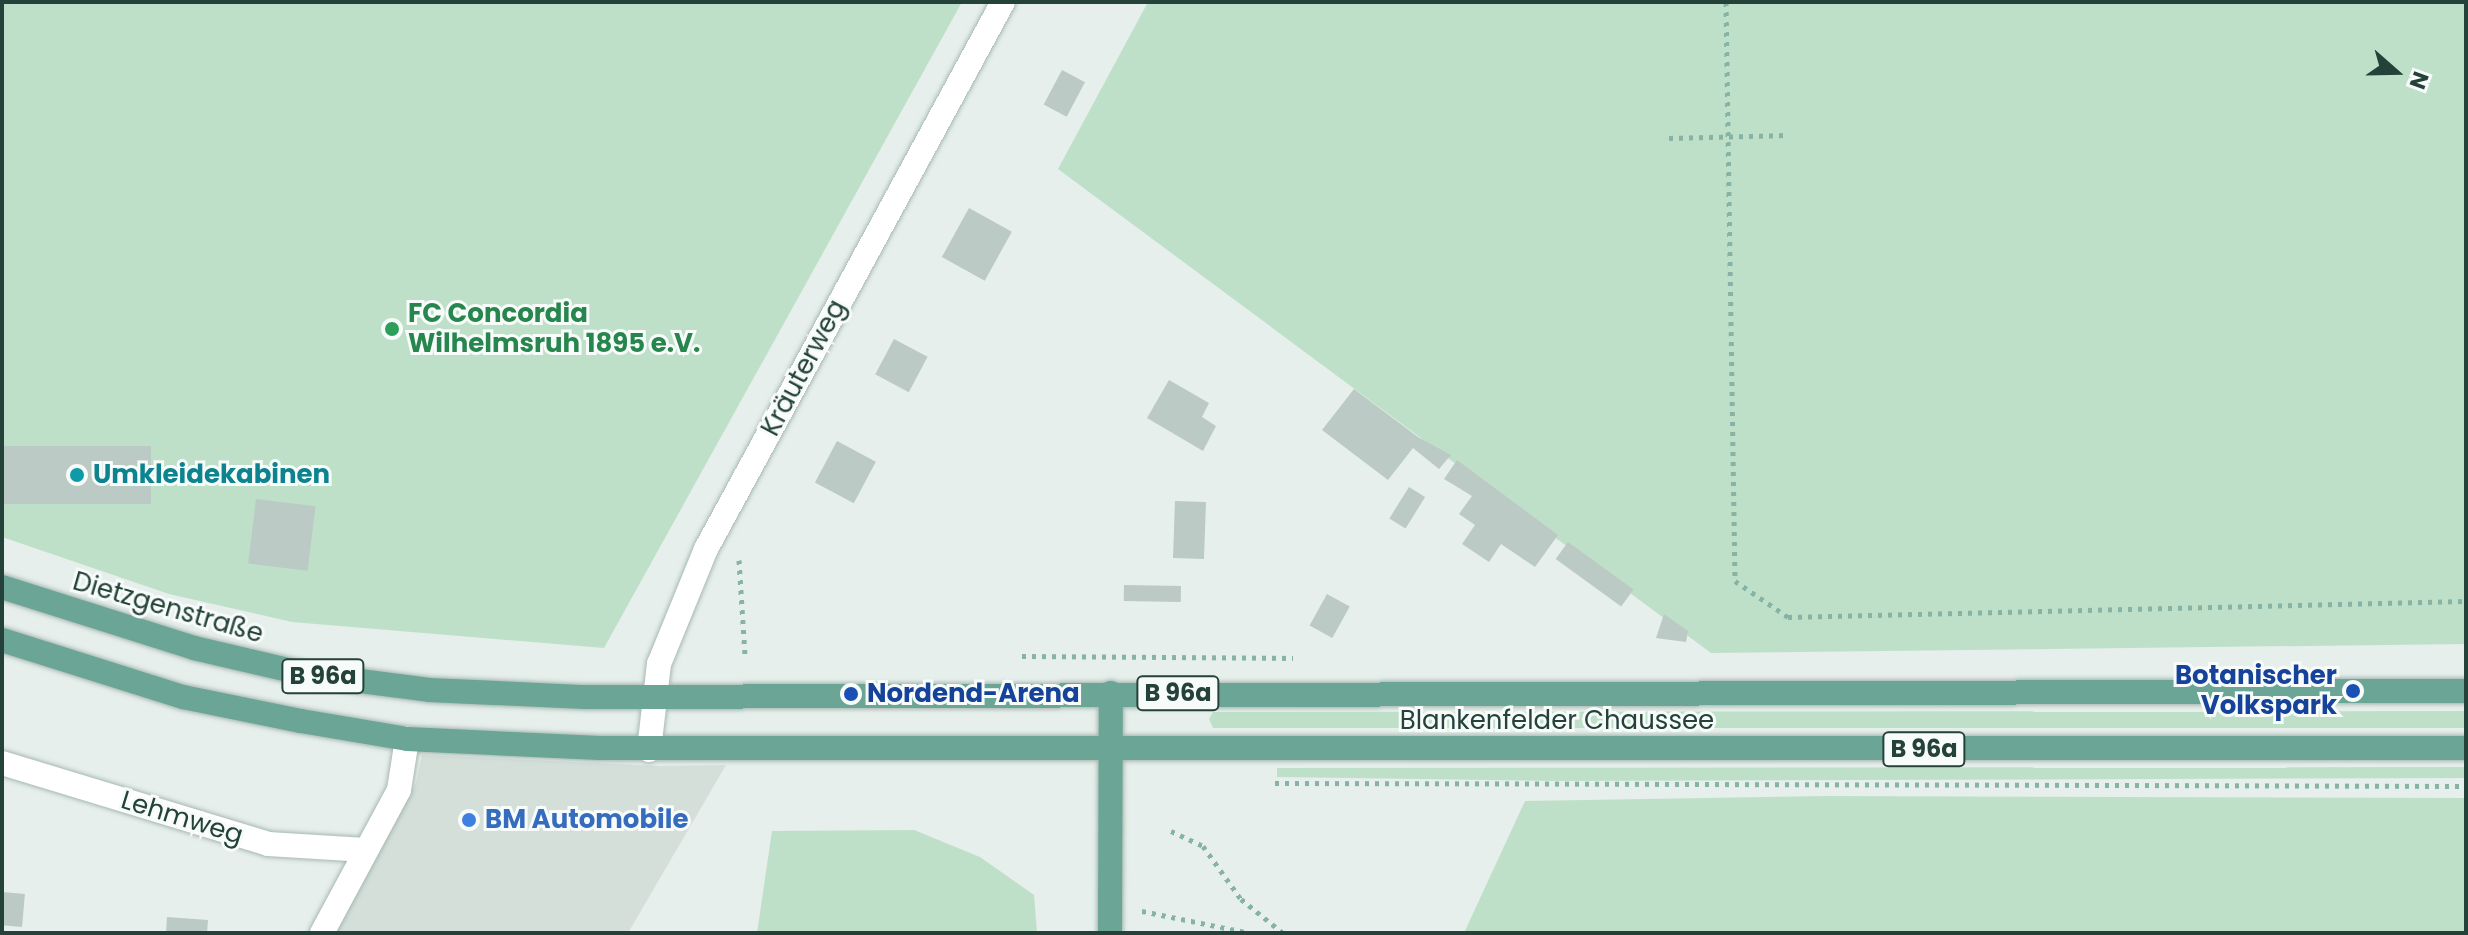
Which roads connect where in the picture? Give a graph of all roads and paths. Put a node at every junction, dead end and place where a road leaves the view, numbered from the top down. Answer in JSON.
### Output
{"nodes":[{"id":1,"x":1003,"y":2,"type":"edge"},
{"id":2,"x":1726,"y":2,"type":"edge"},
{"id":3,"x":1788,"y":135,"type":"dead end"},
{"id":4,"x":1730,"y":137,"type":"junction"},
{"id":5,"x":1669,"y":138,"type":"dead end"},
{"id":6,"x":739,"y":553,"type":"dead end"},
{"id":7,"x":2,"y":587,"type":"edge"},
{"id":8,"x":2466,"y":601,"type":"edge"},
{"id":9,"x":2,"y":640,"type":"edge"},
{"id":10,"x":745,"y":655,"type":"dead end"},
{"id":11,"x":2466,"y":691,"type":"edge"},
{"id":12,"x":1111,"y":693,"type":"junction"},
{"id":13,"x":656,"y":695,"type":"junction"},
{"id":14,"x":407,"y":739,"type":"junction"},
{"id":15,"x":2466,"y":748,"type":"edge"},
{"id":16,"x":649,"y":750,"type":"junction"},
{"id":17,"x":1111,"y":750,"type":"junction"},
{"id":18,"x":2,"y":763,"type":"edge"},
{"id":19,"x":1285,"y":786,"type":"dead end"},
{"id":20,"x":2466,"y":786,"type":"edge"},
{"id":21,"x":1171,"y":831,"type":"dead end"},
{"id":22,"x":366,"y":850,"type":"junction"},
{"id":23,"x":1112,"y":907,"type":"junction"},
{"id":24,"x":322,"y":933,"type":"edge"},
{"id":25,"x":1110,"y":933,"type":"edge"},
{"id":26,"x":1250,"y":933,"type":"edge"},
{"id":27,"x":1283,"y":933,"type":"edge"}],
"edges":[{"from":1,"to":13,"type":"lane","name":"Kräuterweg"},
{"from":2,"to":4,"type":"path"},
{"from":3,"to":4,"type":"path"},
{"from":4,"to":5,"type":"path"},
{"from":4,"to":8,"type":"path"},
{"from":6,"to":10,"type":"path"},
{"from":7,"to":13,"type":"main road","name":"Dietzgenstraße","number":"B 96a"},
{"from":9,"to":14,"type":"main road","number":"B 96a"},
{"from":11,"to":12,"type":"main road","name":"Blankenfelder Chaussee","number":"B 96a"},
{"from":12,"to":13,"type":"main road","name":"Blankenfelder Chaussee","number":"B 96a"},
{"from":12,"to":17,"type":"main road"},
{"from":13,"to":16,"type":"lane","name":"Kräuterweg"},
{"from":14,"to":16,"type":"main road","number":"B 96a"},
{"from":14,"to":22,"type":"lane"},
{"from":15,"to":17,"type":"main road","name":"Blankenfelder Chaussee","number":"B 96a"},
{"from":16,"to":17,"type":"main road","name":"Blankenfelder Chaussee","number":"B 96a"},
{"from":17,"to":23,"type":"main road"},
{"from":18,"to":22,"type":"lane","name":"Lehmweg"},
{"from":19,"to":20,"type":"path"},
{"from":21,"to":27,"type":"path"},
{"from":22,"to":24,"type":"lane"},
{"from":23,"to":25,"type":"main road"},
{"from":23,"to":26,"type":"path"}]}
